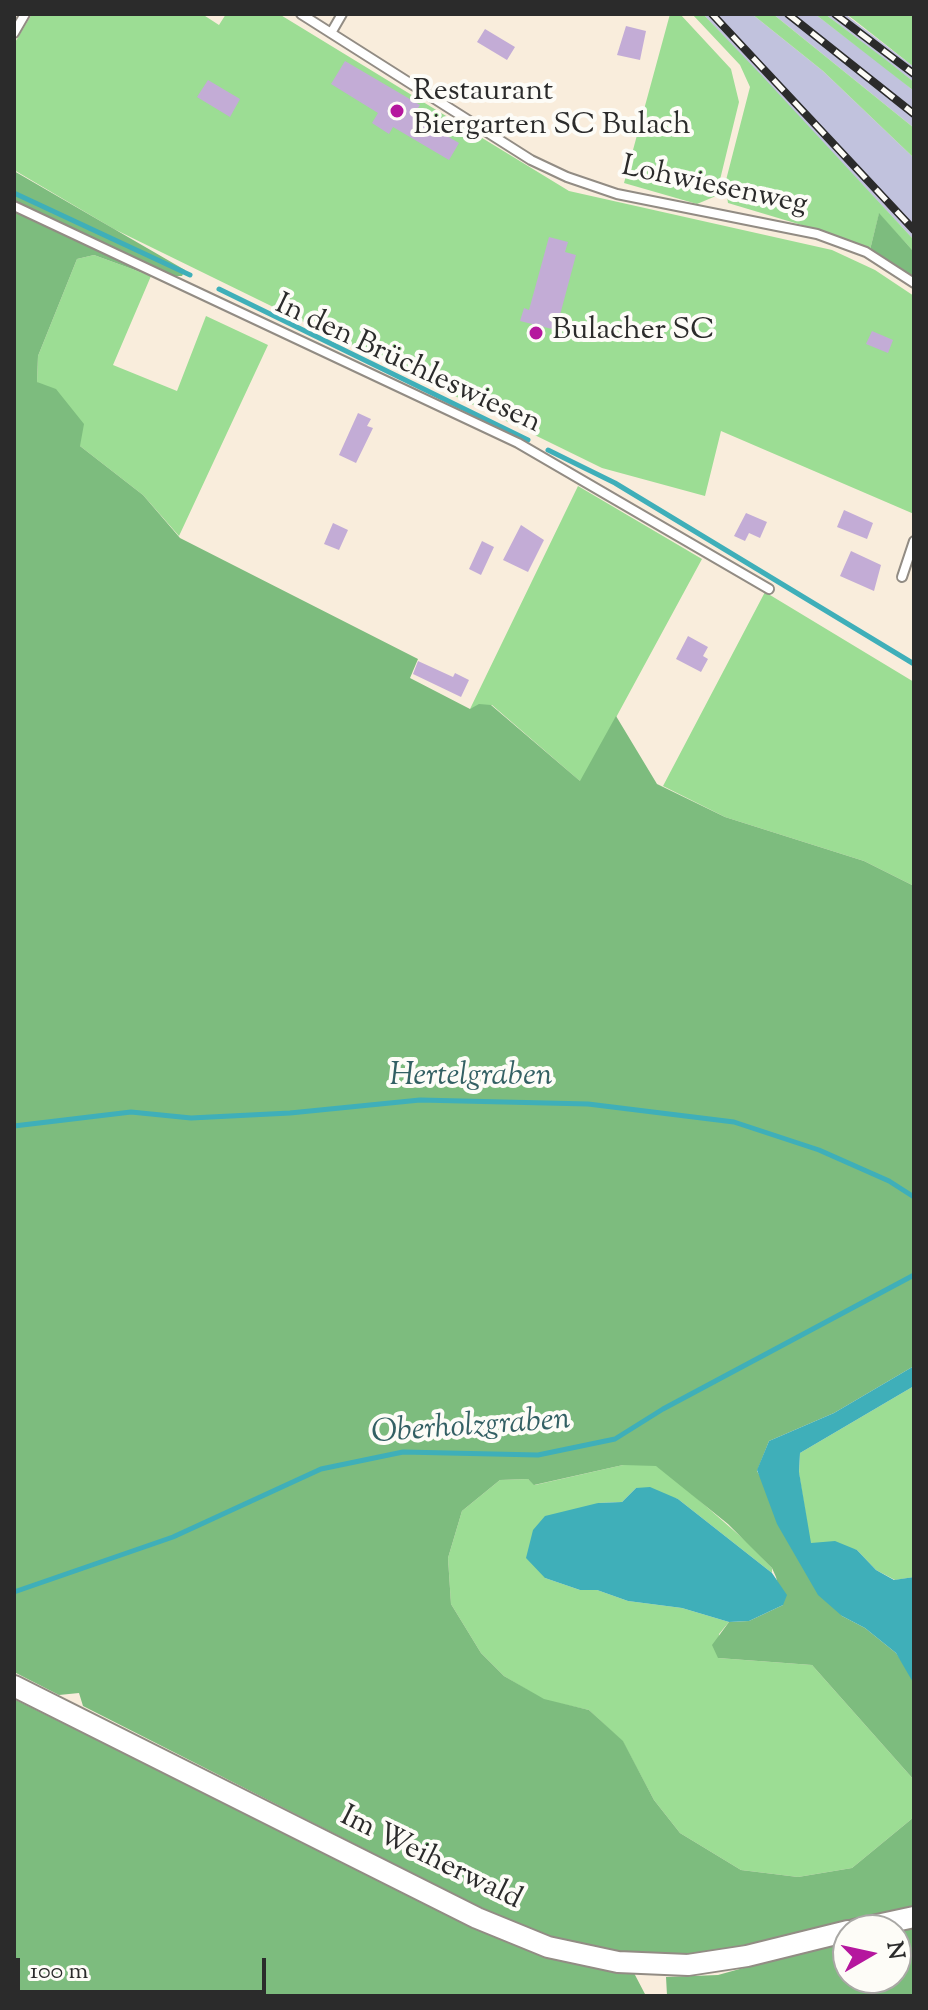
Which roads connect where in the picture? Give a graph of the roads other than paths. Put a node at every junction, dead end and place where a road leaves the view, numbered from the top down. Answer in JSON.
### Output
{"nodes":[{"id":1,"x":25,"y":14,"type":"edge"},
{"id":2,"x":301,"y":14,"type":"edge"},
{"id":3,"x":342,"y":14,"type":"edge"},
{"id":4,"x":14,"y":33,"type":"edge"},
{"id":5,"x":331,"y":33,"type":"junction"},
{"id":6,"x":14,"y":206,"type":"edge"},
{"id":7,"x":914,"y":283,"type":"edge"},
{"id":8,"x":914,"y":541,"type":"edge"},
{"id":9,"x":902,"y":577,"type":"dead end"},
{"id":10,"x":769,"y":589,"type":"dead end"},
{"id":11,"x":14,"y":1686,"type":"edge"},
{"id":12,"x":832,"y":1936,"type":"edge"}],
"edges":[{"from":1,"to":4,"type":"lane"},
{"from":2,"to":5,"type":"lane","name":"Lohwiesenweg"},
{"from":3,"to":5,"type":"lane"},
{"from":5,"to":7,"type":"lane","name":"Lohwiesenweg"},
{"from":6,"to":10,"type":"lane","name":"In den Brüchleswiesen"},
{"from":8,"to":9,"type":"lane"},
{"from":11,"to":12,"type":"street","name":"Im Weiherwald"}]}
